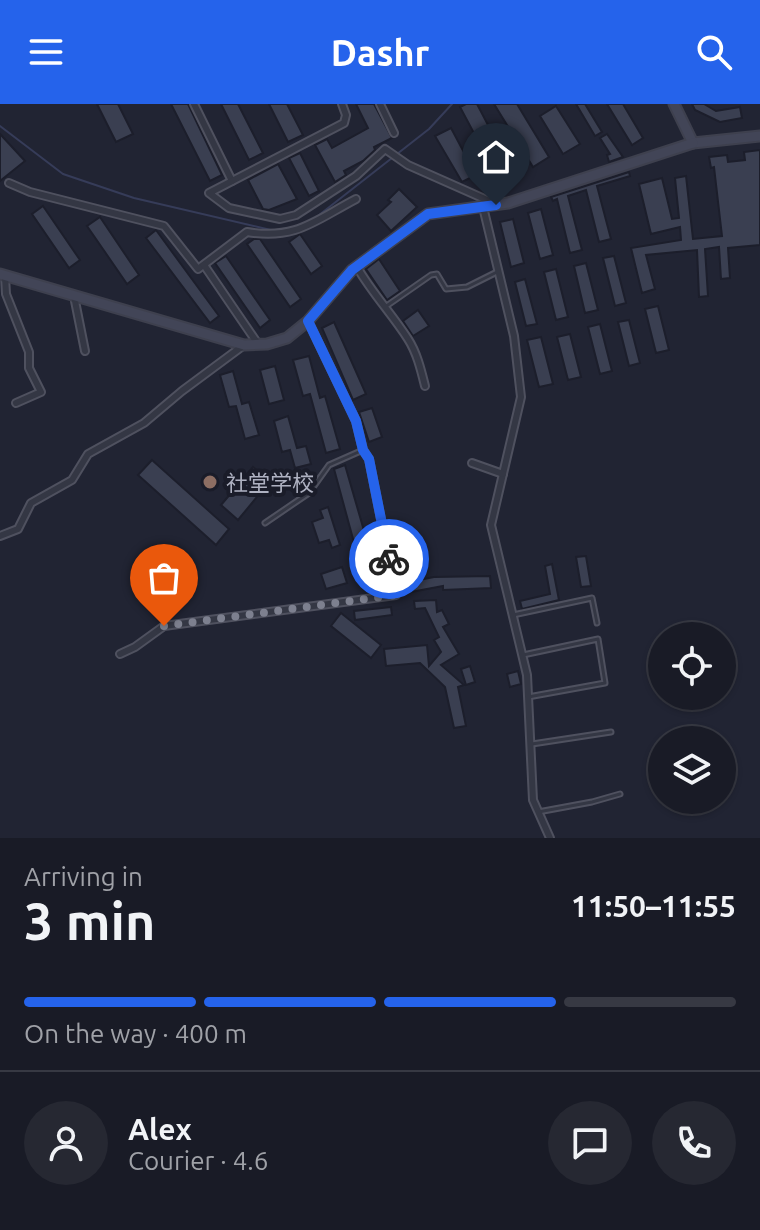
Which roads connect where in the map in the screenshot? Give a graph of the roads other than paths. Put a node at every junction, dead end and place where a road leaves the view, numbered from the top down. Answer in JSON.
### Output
{"nodes":[{"id":1,"x":194,"y":104,"type":"edge"},
{"id":2,"x":342,"y":104,"type":"edge"},
{"id":3,"x":380,"y":104,"type":"edge"},
{"id":4,"x":674,"y":104,"type":"edge"},
{"id":5,"x":394,"y":133,"type":"dead end"},
{"id":6,"x":760,"y":136,"type":"edge"},
{"id":7,"x":693,"y":143,"type":"junction"},
{"id":8,"x":232,"y":181,"type":"junction"},
{"id":9,"x":9,"y":183,"type":"dead end"},
{"id":10,"x":356,"y":199,"type":"dead end"},
{"id":11,"x":496,"y":205,"type":"junction"},
{"id":12,"x":483,"y":207,"type":"junction"},
{"id":13,"x":204,"y":265,"type":"junction"},
{"id":14,"x":357,"y":267,"type":"junction"},
{"id":15,"x":499,"y":271,"type":"junction"},
{"id":16,"x":2,"y":275,"type":"edge"},
{"id":17,"x":74,"y":296,"type":"junction"},
{"id":18,"x":384,"y":307,"type":"junction"},
{"id":19,"x":308,"y":321,"type":"junction"},
{"id":20,"x":258,"y":344,"type":"junction"},
{"id":21,"x":244,"y":345,"type":"junction"},
{"id":22,"x":85,"y":351,"type":"dead end"},
{"id":23,"x":425,"y":386,"type":"dead end"},
{"id":24,"x":16,"y":403,"type":"dead end"},
{"id":25,"x":363,"y":450,"type":"junction"},
{"id":26,"x":472,"y":463,"type":"dead end"},
{"id":27,"x":503,"y":474,"type":"junction"},
{"id":28,"x":265,"y":523,"type":"dead end"},
{"id":29,"x":0,"y":536,"type":"edge"},
{"id":30,"x":513,"y":615,"type":"junction"},
{"id":31,"x":597,"y":623,"type":"dead end"},
{"id":32,"x":120,"y":654,"type":"dead end"},
{"id":33,"x":522,"y":655,"type":"junction"},
{"id":34,"x":528,"y":697,"type":"junction"},
{"id":35,"x":611,"y":732,"type":"dead end"},
{"id":36,"x":530,"y":745,"type":"junction"},
{"id":37,"x":620,"y":794,"type":"dead end"},
{"id":38,"x":538,"y":812,"type":"junction"},
{"id":39,"x":550,"y":838,"type":"edge"}],
"edges":[{"from":1,"to":8,"type":"street"},
{"from":2,"to":8,"type":"street"},
{"from":3,"to":5,"type":"street"},
{"from":4,"to":7,"type":"street"},
{"from":6,"to":7,"type":"street"},
{"from":7,"to":11,"type":"street"},
{"from":8,"to":11,"type":"street"},
{"from":9,"to":13,"type":"street"},
{"from":10,"to":13,"type":"street"},
{"from":11,"to":12,"type":"street"},
{"from":12,"to":14,"type":"street"},
{"from":12,"to":15,"type":"street"},
{"from":13,"to":20,"type":"street"},
{"from":14,"to":18,"type":"street"},
{"from":14,"to":19,"type":"street"},
{"from":15,"to":18,"type":"lane"},
{"from":15,"to":27,"type":"street"},
{"from":16,"to":17,"type":"street"},
{"from":16,"to":24,"type":"street"},
{"from":17,"to":21,"type":"street"},
{"from":17,"to":22,"type":"street"},
{"from":18,"to":23,"type":"street"},
{"from":19,"to":20,"type":"street"},
{"from":19,"to":25,"type":"street"},
{"from":20,"to":21,"type":"street"},
{"from":21,"to":29,"type":"street"},
{"from":25,"to":28,"type":"lane"},
{"from":25,"to":32,"type":"street"},
{"from":26,"to":27,"type":"street"},
{"from":27,"to":30,"type":"street"},
{"from":30,"to":31,"type":"lane"},
{"from":30,"to":33,"type":"street"},
{"from":33,"to":34,"type":"street"},
{"from":33,"to":34,"type":"lane"},
{"from":34,"to":36,"type":"street"},
{"from":35,"to":36,"type":"lane"},
{"from":36,"to":38,"type":"street"},
{"from":37,"to":38,"type":"lane"},
{"from":38,"to":39,"type":"street"}]}
